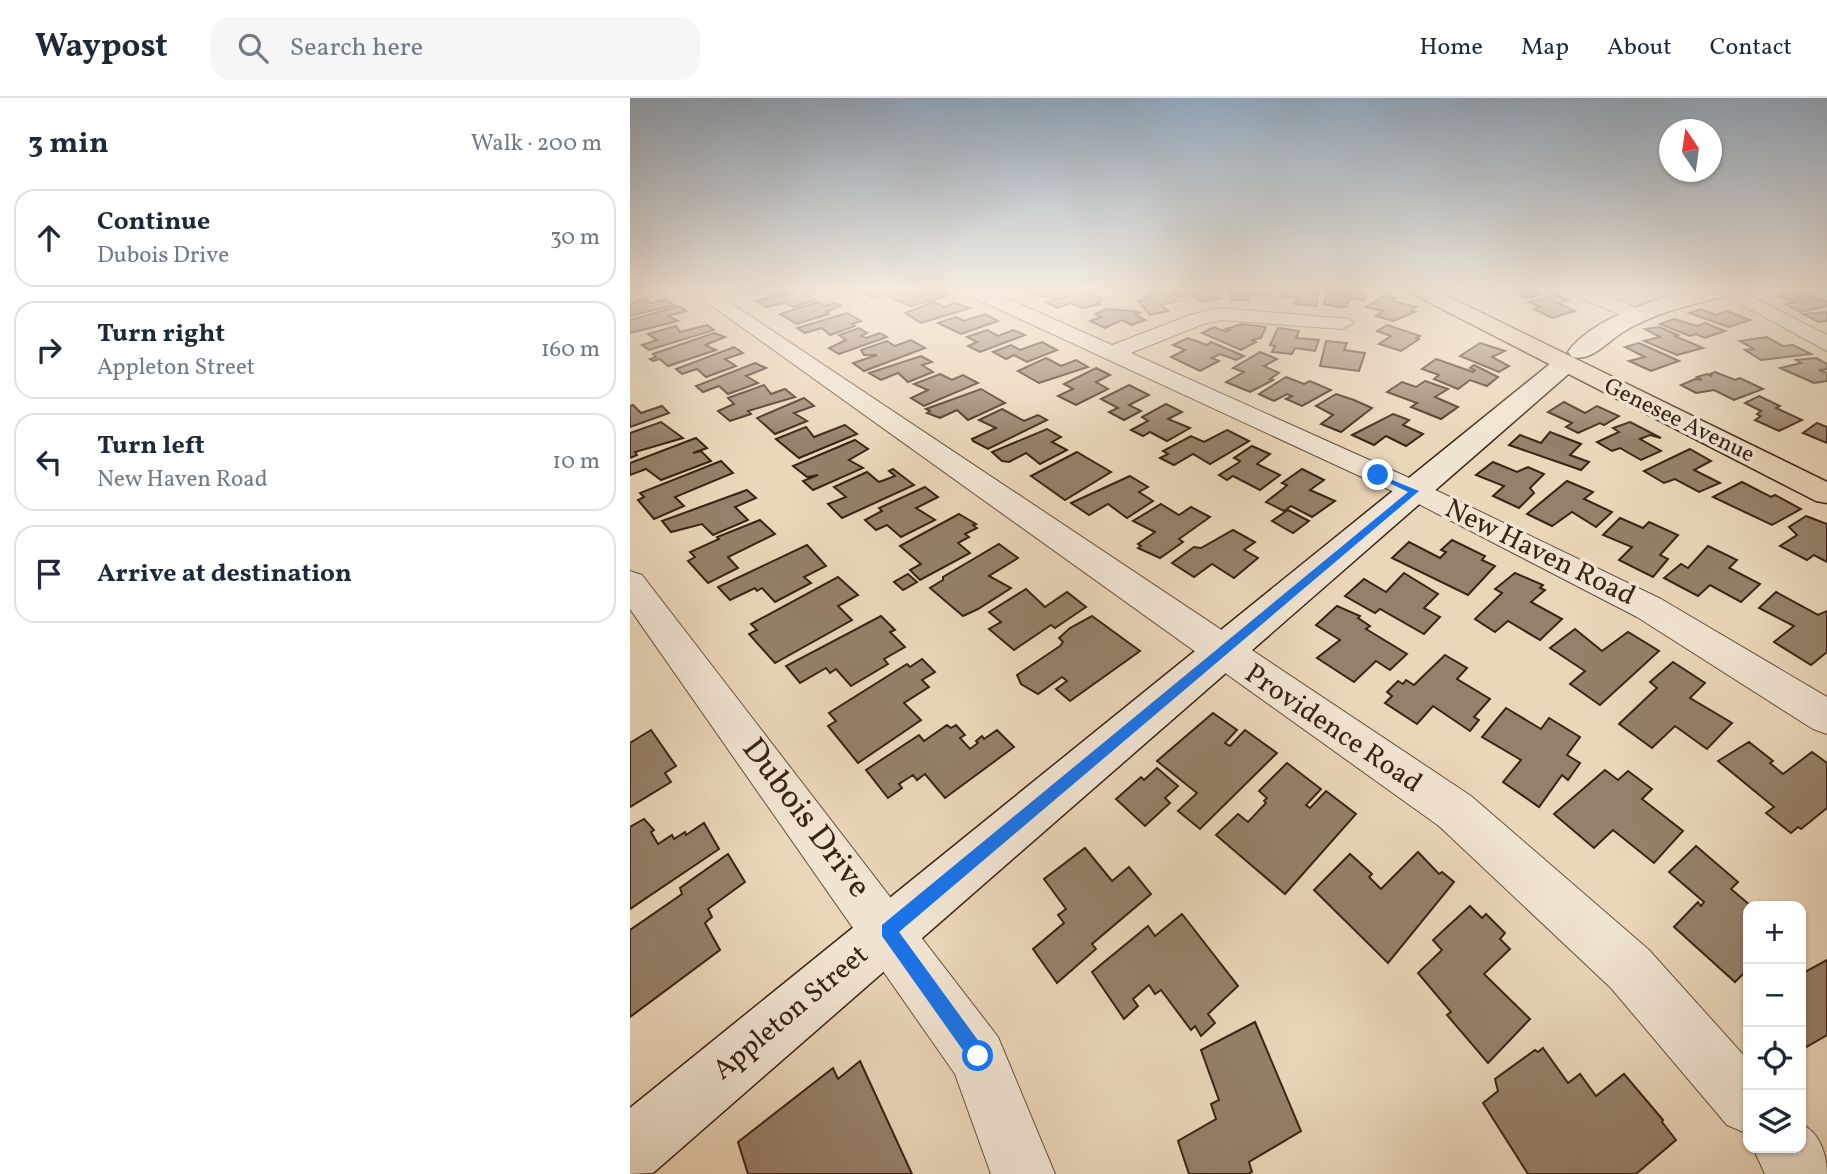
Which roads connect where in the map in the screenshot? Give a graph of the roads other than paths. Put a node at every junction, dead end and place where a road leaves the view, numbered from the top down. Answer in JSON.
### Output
{"nodes":[{"id":1,"x":772,"y":340,"type":"edge"},
{"id":2,"x":1084,"y":340,"type":"edge"},
{"id":3,"x":1144,"y":340,"type":"edge"},
{"id":4,"x":1533,"y":340,"type":"edge"},
{"id":5,"x":1540,"y":340,"type":"edge"},
{"id":6,"x":1594,"y":340,"type":"edge"},
{"id":7,"x":1112,"y":353,"type":"junction"},
{"id":8,"x":1572,"y":358,"type":"junction"},
{"id":9,"x":1827,"y":476,"type":"edge"},
{"id":10,"x":1415,"y":491,"type":"junction"},
{"id":11,"x":1827,"y":494,"type":"edge"},
{"id":12,"x":630,"y":583,"type":"edge"},
{"id":13,"x":1219,"y":652,"type":"junction"},
{"id":14,"x":1827,"y":717,"type":"edge"},
{"id":15,"x":888,"y":931,"type":"junction"},
{"id":16,"x":1743,"y":1098,"type":"edge"},
{"id":17,"x":630,"y":1150,"type":"edge"},
{"id":18,"x":1788,"y":1153,"type":"edge"},
{"id":19,"x":1023,"y":1174,"type":"edge"},
{"id":20,"x":1803,"y":1174,"type":"edge"}],
"edges":[{"from":1,"to":13,"type":"street","name":"Providence Road"},
{"from":2,"to":7,"type":"street","name":"New Haven Road"},
{"from":3,"to":7,"type":"street"},
{"from":4,"to":8,"type":"main road","name":"Genesee Avenue"},
{"from":5,"to":8,"type":"main road","name":"Genesee Avenue"},
{"from":6,"to":8,"type":"street","name":"Appleton Street"},
{"from":7,"to":10,"type":"street","name":"New Haven Road"},
{"from":8,"to":9,"type":"main road","name":"Genesee Avenue"},
{"from":8,"to":10,"type":"street","name":"Appleton Street"},
{"from":8,"to":11,"type":"main road","name":"Genesee Avenue"},
{"from":10,"to":13,"type":"street","name":"Appleton Street"},
{"from":10,"to":14,"type":"street","name":"New Haven Road"},
{"from":12,"to":15,"type":"street","name":"Dubois Drive"},
{"from":13,"to":15,"type":"street","name":"Appleton Street"},
{"from":13,"to":16,"type":"street","name":"Providence Road"},
{"from":15,"to":17,"type":"street","name":"Appleton Street"},
{"from":15,"to":19,"type":"street","name":"Dubois Drive"},
{"from":18,"to":20,"type":"street"}]}
